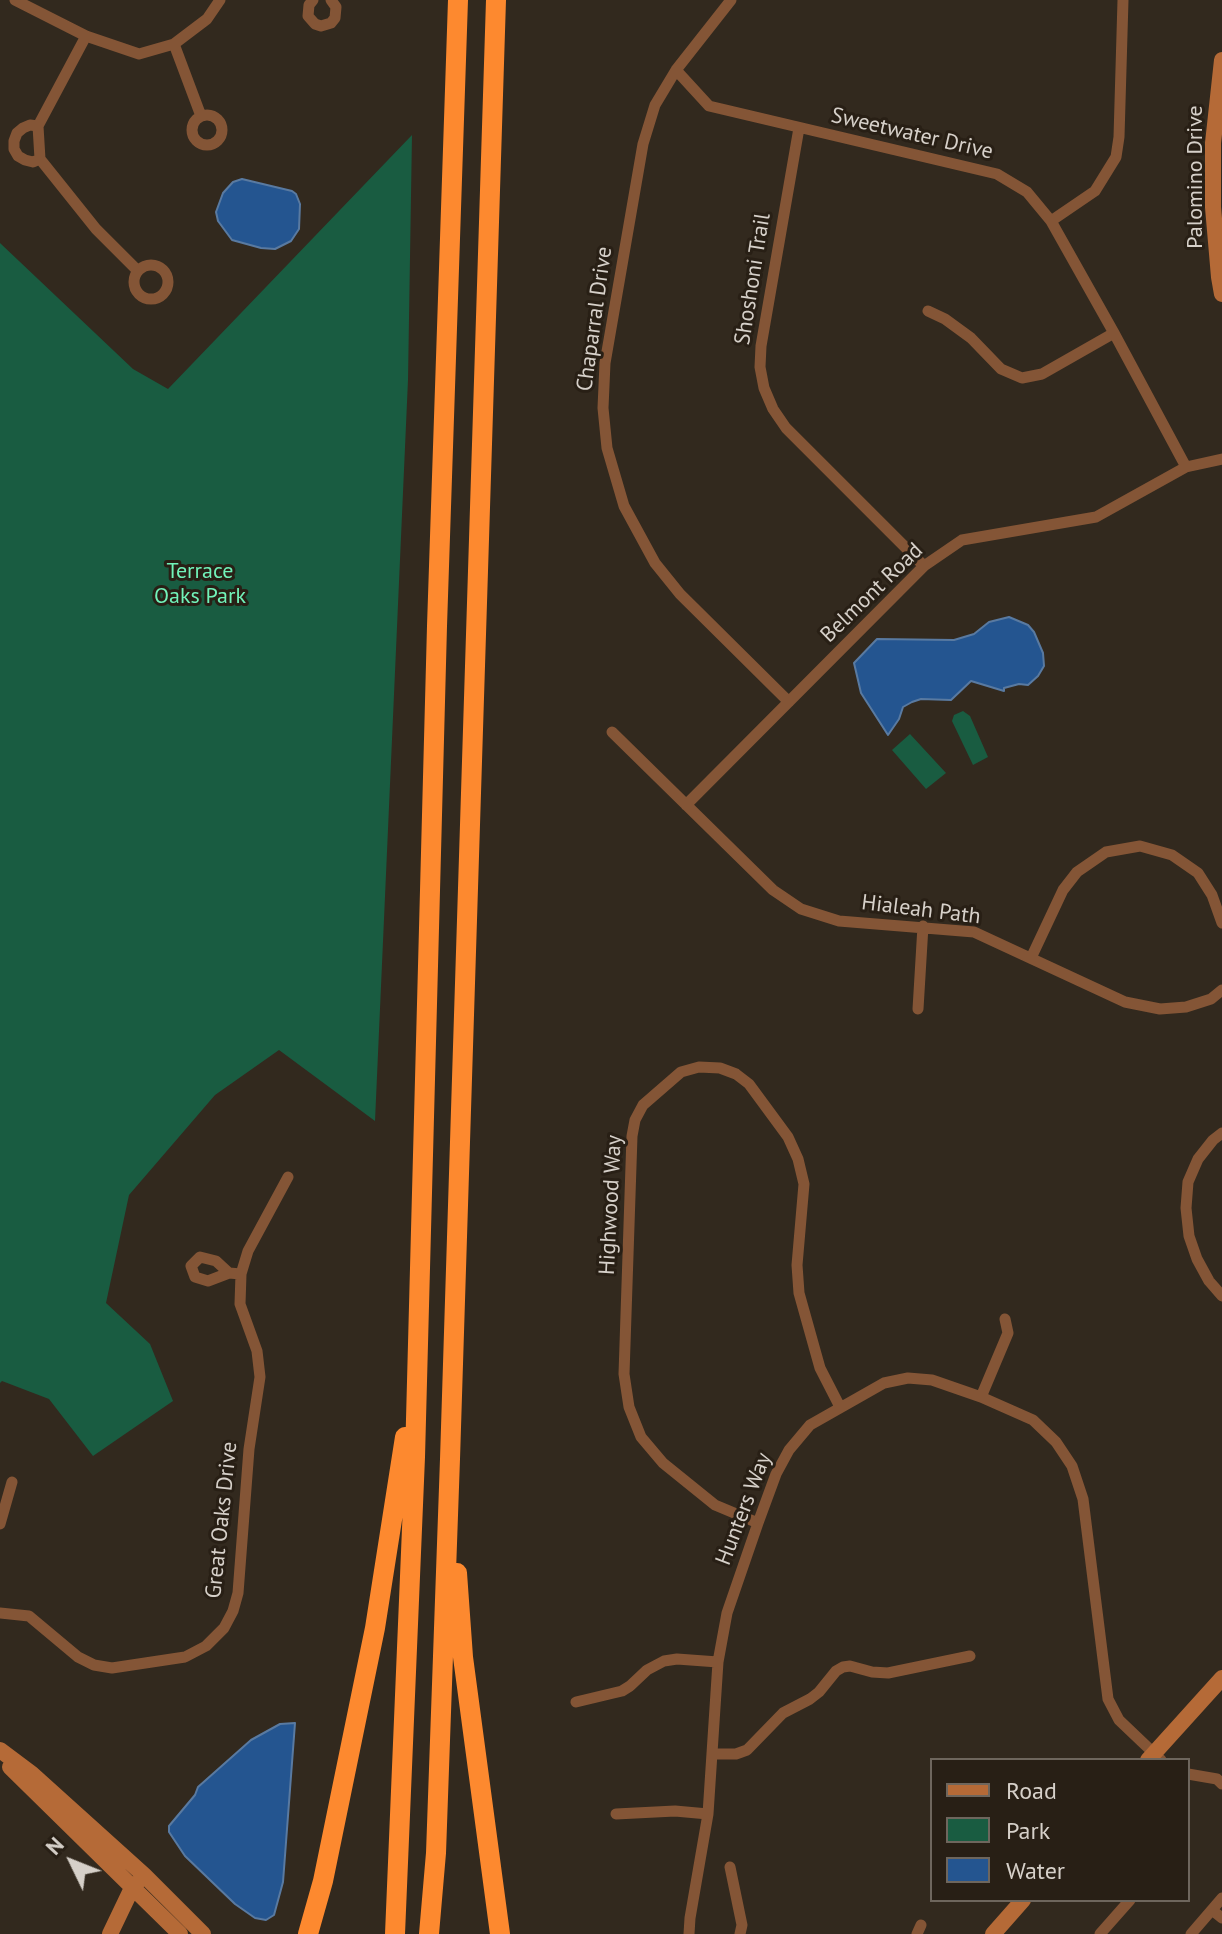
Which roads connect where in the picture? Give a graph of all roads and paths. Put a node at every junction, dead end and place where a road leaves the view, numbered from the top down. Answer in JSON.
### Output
{"nodes":[{"id":1,"x":15,"y":0,"type":"edge"},
{"id":2,"x":220,"y":0,"type":"edge"},
{"id":3,"x":331,"y":0,"type":"edge"},
{"id":4,"x":458,"y":0,"type":"edge"},
{"id":5,"x":496,"y":0,"type":"edge"},
{"id":6,"x":731,"y":0,"type":"edge"},
{"id":7,"x":1123,"y":0,"type":"edge"},
{"id":8,"x":308,"y":2,"type":"edge"},
{"id":9,"x":86,"y":36,"type":"junction"},
{"id":10,"x":174,"y":44,"type":"junction"},
{"id":11,"x":1222,"y":60,"type":"edge"},
{"id":12,"x":676,"y":70,"type":"junction"},
{"id":13,"x":201,"y":116,"type":"dead end"},
{"id":14,"x":38,"y":126,"type":"junction"},
{"id":15,"x":799,"y":128,"type":"junction"},
{"id":16,"x":1218,"y":143,"type":"edge"},
{"id":17,"x":40,"y":159,"type":"junction"},
{"id":18,"x":1051,"y":221,"type":"junction"},
{"id":19,"x":138,"y":271,"type":"dead end"},
{"id":20,"x":1222,"y":294,"type":"edge"},
{"id":21,"x":928,"y":311,"type":"dead end"},
{"id":22,"x":1114,"y":333,"type":"junction"},
{"id":23,"x":1222,"y":459,"type":"edge"},
{"id":24,"x":1186,"y":467,"type":"junction"},
{"id":25,"x":924,"y":566,"type":"junction"},
{"id":26,"x":789,"y":702,"type":"junction"},
{"id":27,"x":612,"y":732,"type":"dead end"},
{"id":28,"x":686,"y":805,"type":"junction"},
{"id":29,"x":1222,"y":923,"type":"edge"},
{"id":30,"x":923,"y":926,"type":"junction"},
{"id":31,"x":1031,"y":958,"type":"junction"},
{"id":32,"x":1222,"y":990,"type":"edge"},
{"id":33,"x":918,"y":1009,"type":"dead end"},
{"id":34,"x":1222,"y":1133,"type":"edge"},
{"id":35,"x":288,"y":1177,"type":"dead end"},
{"id":36,"x":1222,"y":1296,"type":"edge"},
{"id":37,"x":1005,"y":1319,"type":"dead end"},
{"id":38,"x":417,"y":1362,"type":"junction"},
{"id":39,"x":981,"y":1397,"type":"junction"},
{"id":40,"x":840,"y":1407,"type":"junction"},
{"id":41,"x":450,"y":1459,"type":"junction"},
{"id":42,"x":12,"y":1482,"type":"dead end"},
{"id":43,"x":758,"y":1523,"type":"junction"},
{"id":44,"x":0,"y":1524,"type":"edge"},
{"id":45,"x":0,"y":1613,"type":"edge"},
{"id":46,"x":970,"y":1656,"type":"dead end"},
{"id":47,"x":718,"y":1662,"type":"junction"},
{"id":48,"x":1222,"y":1678,"type":"edge"},
{"id":49,"x":576,"y":1702,"type":"dead end"},
{"id":50,"x":0,"y":1750,"type":"edge"},
{"id":51,"x":712,"y":1754,"type":"junction"},
{"id":52,"x":0,"y":1758,"type":"edge"},
{"id":53,"x":1154,"y":1758,"type":"edge"},
{"id":54,"x":1190,"y":1774,"type":"edge"},
{"id":55,"x":1222,"y":1784,"type":"edge"},
{"id":56,"x":616,"y":1814,"type":"dead end"},
{"id":57,"x":708,"y":1814,"type":"junction"},
{"id":58,"x":730,"y":1867,"type":"dead end"},
{"id":59,"x":144,"y":1875,"type":"junction"},
{"id":60,"x":132,"y":1888,"type":"junction"},
{"id":61,"x":1222,"y":1898,"type":"edge"},
{"id":62,"x":1021,"y":1902,"type":"edge"},
{"id":63,"x":1128,"y":1902,"type":"edge"},
{"id":64,"x":1212,"y":1910,"type":"junction"},
{"id":65,"x":1222,"y":1918,"type":"edge"},
{"id":66,"x":110,"y":1934,"type":"edge"},
{"id":67,"x":180,"y":1934,"type":"edge"},
{"id":68,"x":203,"y":1934,"type":"edge"},
{"id":69,"x":305,"y":1934,"type":"edge"},
{"id":70,"x":395,"y":1934,"type":"edge"},
{"id":71,"x":429,"y":1934,"type":"edge"},
{"id":72,"x":500,"y":1934,"type":"edge"},
{"id":73,"x":689,"y":1934,"type":"edge"},
{"id":74,"x":740,"y":1934,"type":"edge"},
{"id":75,"x":993,"y":1934,"type":"edge"},
{"id":76,"x":1100,"y":1934,"type":"edge"},
{"id":77,"x":1191,"y":1934,"type":"edge"}],
"edges":[{"from":1,"to":9,"type":"street"},
{"from":2,"to":10,"type":"street"},
{"from":3,"to":8,"type":"street"},
{"from":4,"to":38,"type":"highway"},
{"from":5,"to":41,"type":"highway"},
{"from":6,"to":12,"type":"street","name":"Chaparral Drive"},
{"from":7,"to":18,"type":"street"},
{"from":9,"to":10,"type":"street"},
{"from":9,"to":14,"type":"street"},
{"from":10,"to":13,"type":"street"},
{"from":11,"to":16,"type":"street","name":"Palomino Drive"},
{"from":12,"to":15,"type":"street","name":"Sweetwater Drive"},
{"from":12,"to":26,"type":"street","name":"Chaparral Drive"},
{"from":14,"to":17,"type":"street"},
{"from":14,"to":17,"type":"street"},
{"from":15,"to":18,"type":"street","name":"Sweetwater Drive"},
{"from":15,"to":25,"type":"street","name":"Shoshoni Trail"},
{"from":16,"to":20,"type":"street","name":"Palomino Drive"},
{"from":17,"to":19,"type":"street"},
{"from":18,"to":22,"type":"street","name":"Sweetwater Drive"},
{"from":21,"to":22,"type":"street"},
{"from":22,"to":24,"type":"street","name":"Sweetwater Drive"},
{"from":23,"to":24,"type":"street","name":"Belmont Road"},
{"from":24,"to":25,"type":"street","name":"Belmont Road"},
{"from":25,"to":26,"type":"street","name":"Belmont Road"},
{"from":26,"to":28,"type":"street","name":"Belmont Road"},
{"from":27,"to":28,"type":"street","name":"Hialeah Path"},
{"from":28,"to":30,"type":"street","name":"Hialeah Path"},
{"from":29,"to":31,"type":"street"},
{"from":30,"to":31,"type":"street","name":"Hialeah Path"},
{"from":30,"to":33,"type":"street"},
{"from":31,"to":32,"type":"street","name":"Hialeah Path"},
{"from":34,"to":36,"type":"street"},
{"from":35,"to":45,"type":"street","name":"Great Oaks Drive"},
{"from":37,"to":39,"type":"street"},
{"from":38,"to":69,"type":"highway"},
{"from":38,"to":70,"type":"highway"},
{"from":39,"to":40,"type":"street","name":"Hunters Way"},
{"from":39,"to":53,"type":"street","name":"Hunters Way"},
{"from":40,"to":43,"type":"street","name":"Hunters Way"},
{"from":40,"to":43,"type":"street","name":"Highwood Way"},
{"from":41,"to":71,"type":"highway"},
{"from":41,"to":72,"type":"highway"},
{"from":42,"to":44,"type":"street"},
{"from":43,"to":47,"type":"street","name":"Hunters Way"},
{"from":46,"to":51,"type":"street"},
{"from":47,"to":49,"type":"street"},
{"from":47,"to":51,"type":"street","name":"Hunters Way"},
{"from":48,"to":53,"type":"street"},
{"from":50,"to":59,"type":"street"},
{"from":51,"to":57,"type":"street","name":"Hunters Way"},
{"from":52,"to":60,"type":"street"},
{"from":54,"to":55,"type":"street"},
{"from":56,"to":57,"type":"street"},
{"from":57,"to":73,"type":"street","name":"Hunters Way"},
{"from":58,"to":74,"type":"street"},
{"from":59,"to":60,"type":"street"},
{"from":59,"to":68,"type":"street"},
{"from":60,"to":66,"type":"street"},
{"from":60,"to":67,"type":"street"},
{"from":61,"to":64,"type":"street"},
{"from":62,"to":75,"type":"street"},
{"from":63,"to":76,"type":"street"},
{"from":64,"to":65,"type":"street"},
{"from":64,"to":77,"type":"street"}]}
